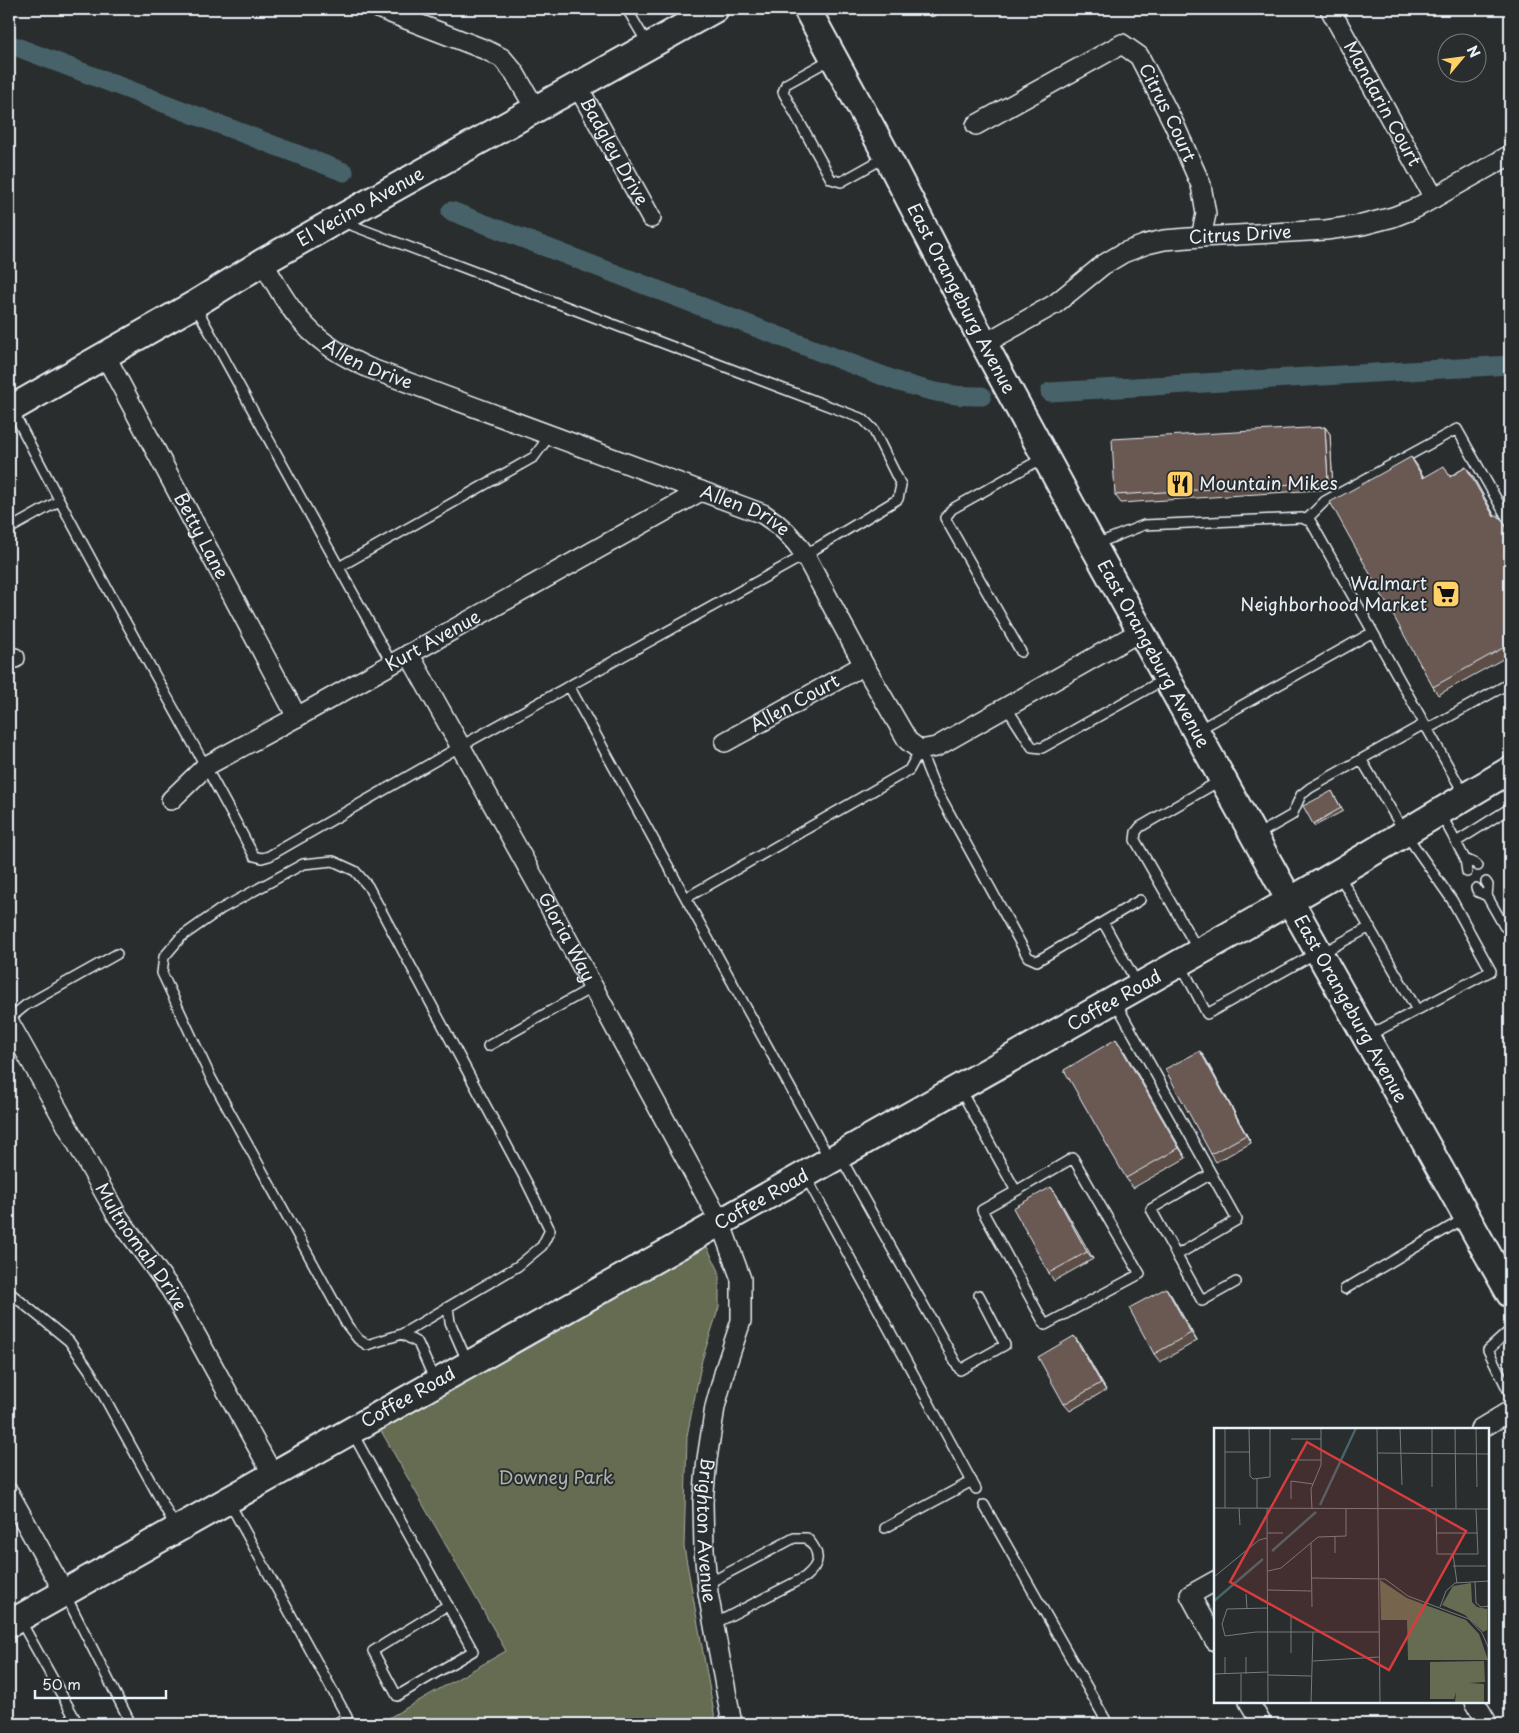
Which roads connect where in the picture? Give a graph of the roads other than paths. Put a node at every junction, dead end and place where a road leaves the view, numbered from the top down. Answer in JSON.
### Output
{"nodes":[{"id":1,"x":380,"y":9,"type":"edge"},
{"id":2,"x":627,"y":9,"type":"edge"},
{"id":3,"x":715,"y":9,"type":"edge"},
{"id":4,"x":807,"y":9,"type":"edge"},
{"id":5,"x":1330,"y":9,"type":"edge"},
{"id":6,"x":649,"y":46,"type":"junction"},
{"id":7,"x":833,"y":57,"type":"junction"},
{"id":8,"x":577,"y":85,"type":"junction"},
{"id":9,"x":535,"y":108,"type":"junction"},
{"id":10,"x":976,"y":125,"type":"dead end"},
{"id":11,"x":1510,"y":155,"type":"edge"},
{"id":12,"x":886,"y":156,"type":"junction"},
{"id":13,"x":1434,"y":198,"type":"junction"},
{"id":14,"x":651,"y":218,"type":"dead end"},
{"id":15,"x":337,"y":220,"type":"junction"},
{"id":16,"x":1201,"y":237,"type":"junction"},
{"id":17,"x":263,"y":262,"type":"junction"},
{"id":18,"x":195,"y":304,"type":"junction"},
{"id":19,"x":984,"y":344,"type":"junction"},
{"id":20,"x":105,"y":355,"type":"junction"},
{"id":21,"x":10,"y":409,"type":"edge"},
{"id":22,"x":550,"y":435,"type":"junction"},
{"id":23,"x":1045,"y":457,"type":"junction"},
{"id":24,"x":701,"y":491,"type":"junction"},
{"id":25,"x":59,"y":501,"type":"junction"},
{"id":26,"x":1306,"y":520,"type":"junction"},
{"id":27,"x":1510,"y":523,"type":"edge"},
{"id":28,"x":9,"y":529,"type":"edge"},
{"id":29,"x":1093,"y":545,"type":"junction"},
{"id":30,"x":805,"y":555,"type":"junction"},
{"id":31,"x":338,"y":567,"type":"junction"},
{"id":32,"x":1141,"y":631,"type":"junction"},
{"id":33,"x":1373,"y":632,"type":"junction"},
{"id":34,"x":1021,"y":652,"type":"dead end"},
{"id":35,"x":409,"y":654,"type":"junction"},
{"id":36,"x":392,"y":664,"type":"junction"},
{"id":37,"x":864,"y":665,"type":"junction"},
{"id":38,"x":1166,"y":678,"type":"junction"},
{"id":39,"x":1510,"y":683,"type":"edge"},
{"id":40,"x":569,"y":686,"type":"junction"},
{"id":41,"x":1007,"y":708,"type":"junction"},
{"id":42,"x":297,"y":717,"type":"junction"},
{"id":43,"x":1426,"y":726,"type":"junction"},
{"id":44,"x":1196,"y":731,"type":"junction"},
{"id":45,"x":725,"y":742,"type":"dead end"},
{"id":46,"x":461,"y":746,"type":"junction"},
{"id":47,"x":920,"y":750,"type":"junction"},
{"id":48,"x":1361,"y":760,"type":"junction"},
{"id":49,"x":206,"y":766,"type":"junction"},
{"id":50,"x":1510,"y":770,"type":"edge"},
{"id":51,"x":1222,"y":779,"type":"junction"},
{"id":52,"x":1465,"y":797,"type":"junction"},
{"id":53,"x":171,"y":800,"type":"dead end"},
{"id":54,"x":1510,"y":808,"type":"edge"},
{"id":55,"x":1440,"y":812,"type":"junction"},
{"id":56,"x":1405,"y":833,"type":"junction"},
{"id":57,"x":1254,"y":837,"type":"junction"},
{"id":58,"x":1456,"y":842,"type":"junction"},
{"id":59,"x":1465,"y":859,"type":"junction"},
{"id":60,"x":1478,"y":866,"type":"dead end"},
{"id":61,"x":1338,"y":872,"type":"junction"},
{"id":62,"x":1467,"y":872,"type":"dead end"},
{"id":63,"x":1486,"y":882,"type":"dead end"},
{"id":64,"x":1476,"y":888,"type":"dead end"},
{"id":65,"x":1487,"y":896,"type":"junction"},
{"id":66,"x":686,"y":898,"type":"junction"},
{"id":67,"x":1140,"y":900,"type":"dead end"},
{"id":68,"x":1290,"y":901,"type":"junction"},
{"id":69,"x":1103,"y":922,"type":"junction"},
{"id":70,"x":1370,"y":927,"type":"junction"},
{"id":71,"x":1510,"y":931,"type":"edge"},
{"id":72,"x":1319,"y":953,"type":"junction"},
{"id":73,"x":117,"y":954,"type":"dead end"},
{"id":74,"x":1190,"y":958,"type":"junction"},
{"id":75,"x":1139,"y":986,"type":"junction"},
{"id":76,"x":593,"y":987,"type":"junction"},
{"id":77,"x":1114,"y":1000,"type":"junction"},
{"id":78,"x":1417,"y":1010,"type":"junction"},
{"id":79,"x":9,"y":1020,"type":"edge"},
{"id":80,"x":1366,"y":1037,"type":"junction"},
{"id":81,"x":488,"y":1046,"type":"dead end"},
{"id":82,"x":959,"y":1088,"type":"junction"},
{"id":83,"x":835,"y":1158,"type":"junction"},
{"id":84,"x":1211,"y":1174,"type":"junction"},
{"id":85,"x":805,"y":1175,"type":"junction"},
{"id":86,"x":1016,"y":1191,"type":"junction"},
{"id":87,"x":1467,"y":1216,"type":"junction"},
{"id":88,"x":720,"y":1222,"type":"junction"},
{"id":89,"x":1177,"y":1255,"type":"junction"},
{"id":90,"x":1236,"y":1282,"type":"dead end"},
{"id":91,"x":1345,"y":1289,"type":"dead end"},
{"id":92,"x":9,"y":1292,"type":"edge"},
{"id":93,"x":1510,"y":1294,"type":"edge"},
{"id":94,"x":979,"y":1296,"type":"dead end"},
{"id":95,"x":448,"y":1307,"type":"junction"},
{"id":96,"x":1510,"y":1330,"type":"edge"},
{"id":97,"x":402,"y":1334,"type":"junction"},
{"id":98,"x":468,"y":1363,"type":"junction"},
{"id":99,"x":435,"y":1382,"type":"junction"},
{"id":100,"x":1510,"y":1394,"type":"edge"},
{"id":101,"x":1510,"y":1411,"type":"edge"},
{"id":102,"x":1482,"y":1428,"type":"edge"},
{"id":103,"x":351,"y":1429,"type":"junction"},
{"id":104,"x":272,"y":1474,"type":"junction"},
{"id":105,"x":9,"y":1493,"type":"edge"},
{"id":106,"x":228,"y":1499,"type":"junction"},
{"id":107,"x":984,"y":1505,"type":"dead end"},
{"id":108,"x":176,"y":1528,"type":"junction"},
{"id":109,"x":885,"y":1528,"type":"dead end"},
{"id":110,"x":1214,"y":1582,"type":"edge"},
{"id":111,"x":707,"y":1584,"type":"junction"},
{"id":112,"x":64,"y":1592,"type":"junction"},
{"id":113,"x":448,"y":1605,"type":"junction"},
{"id":114,"x":14,"y":1621,"type":"edge"},
{"id":115,"x":714,"y":1624,"type":"junction"},
{"id":116,"x":1214,"y":1639,"type":"edge"},
{"id":117,"x":1250,"y":1703,"type":"edge"},
{"id":118,"x":1476,"y":1703,"type":"edge"},
{"id":119,"x":78,"y":1724,"type":"edge"},
{"id":120,"x":131,"y":1724,"type":"edge"},
{"id":121,"x":335,"y":1724,"type":"edge"},
{"id":122,"x":732,"y":1724,"type":"edge"},
{"id":123,"x":1108,"y":1724,"type":"edge"},
{"id":124,"x":1262,"y":1724,"type":"edge"},
{"id":125,"x":1488,"y":1724,"type":"edge"}],
"edges":[{"from":1,"to":9,"type":"street"},
{"from":2,"to":6,"type":"lane"},
{"from":3,"to":6,"type":"street","name":"El Vecino Avenue"},
{"from":4,"to":7,"type":"street","name":"East Orangeburg Avenue"},
{"from":5,"to":13,"type":"street","name":"Mandarin Court"},
{"from":6,"to":8,"type":"street","name":"El Vecino Avenue"},
{"from":7,"to":12,"type":"street","name":"East Orangeburg Avenue"},
{"from":7,"to":12,"type":"lane"},
{"from":8,"to":9,"type":"street","name":"El Vecino Avenue"},
{"from":8,"to":14,"type":"street","name":"Badgley Drive"},
{"from":9,"to":15,"type":"street","name":"El Vecino Avenue"},
{"from":10,"to":16,"type":"street","name":"Citrus Court"},
{"from":11,"to":13,"type":"street","name":"Citrus Drive"},
{"from":12,"to":19,"type":"street","name":"East Orangeburg Avenue"},
{"from":13,"to":16,"type":"street","name":"Citrus Drive"},
{"from":15,"to":17,"type":"street","name":"El Vecino Avenue"},
{"from":15,"to":30,"type":"lane"},
{"from":16,"to":19,"type":"street","name":"Citrus Drive"},
{"from":17,"to":18,"type":"street","name":"El Vecino Avenue"},
{"from":17,"to":22,"type":"street","name":"Allen Drive"},
{"from":18,"to":20,"type":"street","name":"El Vecino Avenue"},
{"from":18,"to":31,"type":"lane"},
{"from":19,"to":23,"type":"street","name":"East Orangeburg Avenue"},
{"from":20,"to":21,"type":"street","name":"El Vecino Avenue"},
{"from":20,"to":42,"type":"street","name":"Betty Lane"},
{"from":21,"to":25,"type":"lane"},
{"from":22,"to":24,"type":"street","name":"Allen Drive"},
{"from":22,"to":31,"type":"lane"},
{"from":23,"to":29,"type":"street","name":"East Orangeburg Avenue"},
{"from":23,"to":34,"type":"lane"},
{"from":24,"to":30,"type":"street","name":"Allen Drive"},
{"from":24,"to":35,"type":"street","name":"Kurt Avenue"},
{"from":25,"to":28,"type":"lane"},
{"from":25,"to":49,"type":"lane"},
{"from":26,"to":27,"type":"lane"},
{"from":26,"to":29,"type":"lane"},
{"from":26,"to":33,"type":"lane"},
{"from":29,"to":32,"type":"street","name":"East Orangeburg Avenue"},
{"from":30,"to":37,"type":"street","name":"Allen Drive"},
{"from":30,"to":40,"type":"lane"},
{"from":31,"to":36,"type":"lane"},
{"from":32,"to":38,"type":"street","name":"East Orangeburg Avenue"},
{"from":32,"to":41,"type":"street"},
{"from":33,"to":43,"type":"lane"},
{"from":33,"to":44,"type":"lane"},
{"from":35,"to":36,"type":"street","name":"Kurt Avenue"},
{"from":35,"to":46,"type":"street","name":"Gloria Way"},
{"from":36,"to":42,"type":"street","name":"Kurt Avenue"},
{"from":37,"to":45,"type":"street","name":"Allen Court"},
{"from":37,"to":47,"type":"street","name":"Allen Drive"},
{"from":38,"to":41,"type":"lane"},
{"from":38,"to":44,"type":"street","name":"East Orangeburg Avenue"},
{"from":39,"to":43,"type":"lane"},
{"from":40,"to":46,"type":"lane"},
{"from":40,"to":66,"type":"lane"},
{"from":41,"to":47,"type":"street"},
{"from":42,"to":49,"type":"street","name":"Kurt Avenue"},
{"from":43,"to":48,"type":"lane"},
{"from":43,"to":52,"type":"lane"},
{"from":44,"to":51,"type":"street","name":"East Orangeburg Avenue"},
{"from":46,"to":49,"type":"lane"},
{"from":46,"to":76,"type":"street","name":"Gloria Way"},
{"from":47,"to":66,"type":"lane"},
{"from":47,"to":69,"type":"lane"},
{"from":48,"to":56,"type":"lane"},
{"from":48,"to":57,"type":"lane"},
{"from":49,"to":53,"type":"street","name":"Kurt Avenue"},
{"from":50,"to":52,"type":"street","name":"Coffee Road"},
{"from":51,"to":57,"type":"street","name":"East Orangeburg Avenue"},
{"from":51,"to":74,"type":"lane"},
{"from":52,"to":55,"type":"street","name":"Coffee Road"},
{"from":54,"to":58,"type":"lane"},
{"from":55,"to":56,"type":"street","name":"Coffee Road"},
{"from":55,"to":58,"type":"lane"},
{"from":56,"to":61,"type":"street","name":"Coffee Road"},
{"from":56,"to":78,"type":"lane"},
{"from":57,"to":68,"type":"street","name":"East Orangeburg Avenue"},
{"from":58,"to":59,"type":"lane"},
{"from":59,"to":60,"type":"lane"},
{"from":59,"to":62,"type":"lane"},
{"from":61,"to":68,"type":"street","name":"Coffee Road"},
{"from":61,"to":70,"type":"lane"},
{"from":63,"to":65,"type":"lane"},
{"from":64,"to":65,"type":"lane"},
{"from":65,"to":71,"type":"lane"},
{"from":66,"to":83,"type":"lane"},
{"from":67,"to":69,"type":"lane"},
{"from":68,"to":72,"type":"street","name":"East Orangeburg Avenue"},
{"from":68,"to":74,"type":"street","name":"Coffee Road"},
{"from":69,"to":75,"type":"lane"},
{"from":70,"to":72,"type":"lane"},
{"from":70,"to":78,"type":"lane"},
{"from":72,"to":74,"type":"lane"},
{"from":72,"to":80,"type":"street","name":"East Orangeburg Avenue"},
{"from":73,"to":79,"type":"lane"},
{"from":74,"to":75,"type":"street","name":"Coffee Road"},
{"from":75,"to":77,"type":"street","name":"Coffee Road"},
{"from":76,"to":81,"type":"lane"},
{"from":76,"to":88,"type":"street","name":"Gloria Way"},
{"from":77,"to":82,"type":"street","name":"Coffee Road"},
{"from":77,"to":84,"type":"lane"},
{"from":78,"to":80,"type":"lane"},
{"from":79,"to":104,"type":"street","name":"Multnomah Drive"},
{"from":80,"to":87,"type":"street","name":"East Orangeburg Avenue"},
{"from":82,"to":83,"type":"street","name":"Coffee Road"},
{"from":82,"to":86,"type":"lane"},
{"from":83,"to":85,"type":"street","name":"Coffee Road"},
{"from":83,"to":94,"type":"lane"},
{"from":84,"to":89,"type":"lane"},
{"from":84,"to":89,"type":"lane"},
{"from":85,"to":88,"type":"street","name":"Coffee Road"},
{"from":85,"to":109,"type":"lane"},
{"from":86,"to":86,"type":"lane"},
{"from":87,"to":91,"type":"lane"},
{"from":87,"to":93,"type":"street","name":"East Orangeburg Avenue"},
{"from":88,"to":98,"type":"street","name":"Coffee Road"},
{"from":88,"to":111,"type":"street","name":"Brighton Avenue"},
{"from":89,"to":90,"type":"lane"},
{"from":92,"to":108,"type":"lane"},
{"from":95,"to":97,"type":"lane"},
{"from":95,"to":97,"type":"lane"},
{"from":95,"to":98,"type":"lane"},
{"from":96,"to":100,"type":"lane"},
{"from":97,"to":99,"type":"lane"},
{"from":98,"to":99,"type":"street","name":"Coffee Road"},
{"from":99,"to":103,"type":"street","name":"Coffee Road"},
{"from":101,"to":102,"type":"street"},
{"from":103,"to":104,"type":"street","name":"Coffee Road"},
{"from":103,"to":113,"type":"lane"},
{"from":104,"to":106,"type":"street","name":"Coffee Road"},
{"from":105,"to":112,"type":"street"},
{"from":106,"to":108,"type":"street","name":"Coffee Road"},
{"from":106,"to":121,"type":"lane"},
{"from":107,"to":123,"type":"lane"},
{"from":108,"to":112,"type":"street","name":"Coffee Road"},
{"from":110,"to":116,"type":"street"},
{"from":111,"to":115,"type":"street","name":"Brighton Avenue"},
{"from":111,"to":115,"type":"lane"},
{"from":112,"to":114,"type":"street","name":"Coffee Road"},
{"from":112,"to":120,"type":"lane"},
{"from":113,"to":113,"type":"lane"},
{"from":114,"to":119,"type":"lane"},
{"from":115,"to":122,"type":"street","name":"Brighton Avenue"},
{"from":117,"to":124,"type":"street"},
{"from":118,"to":125,"type":"street"}]}
